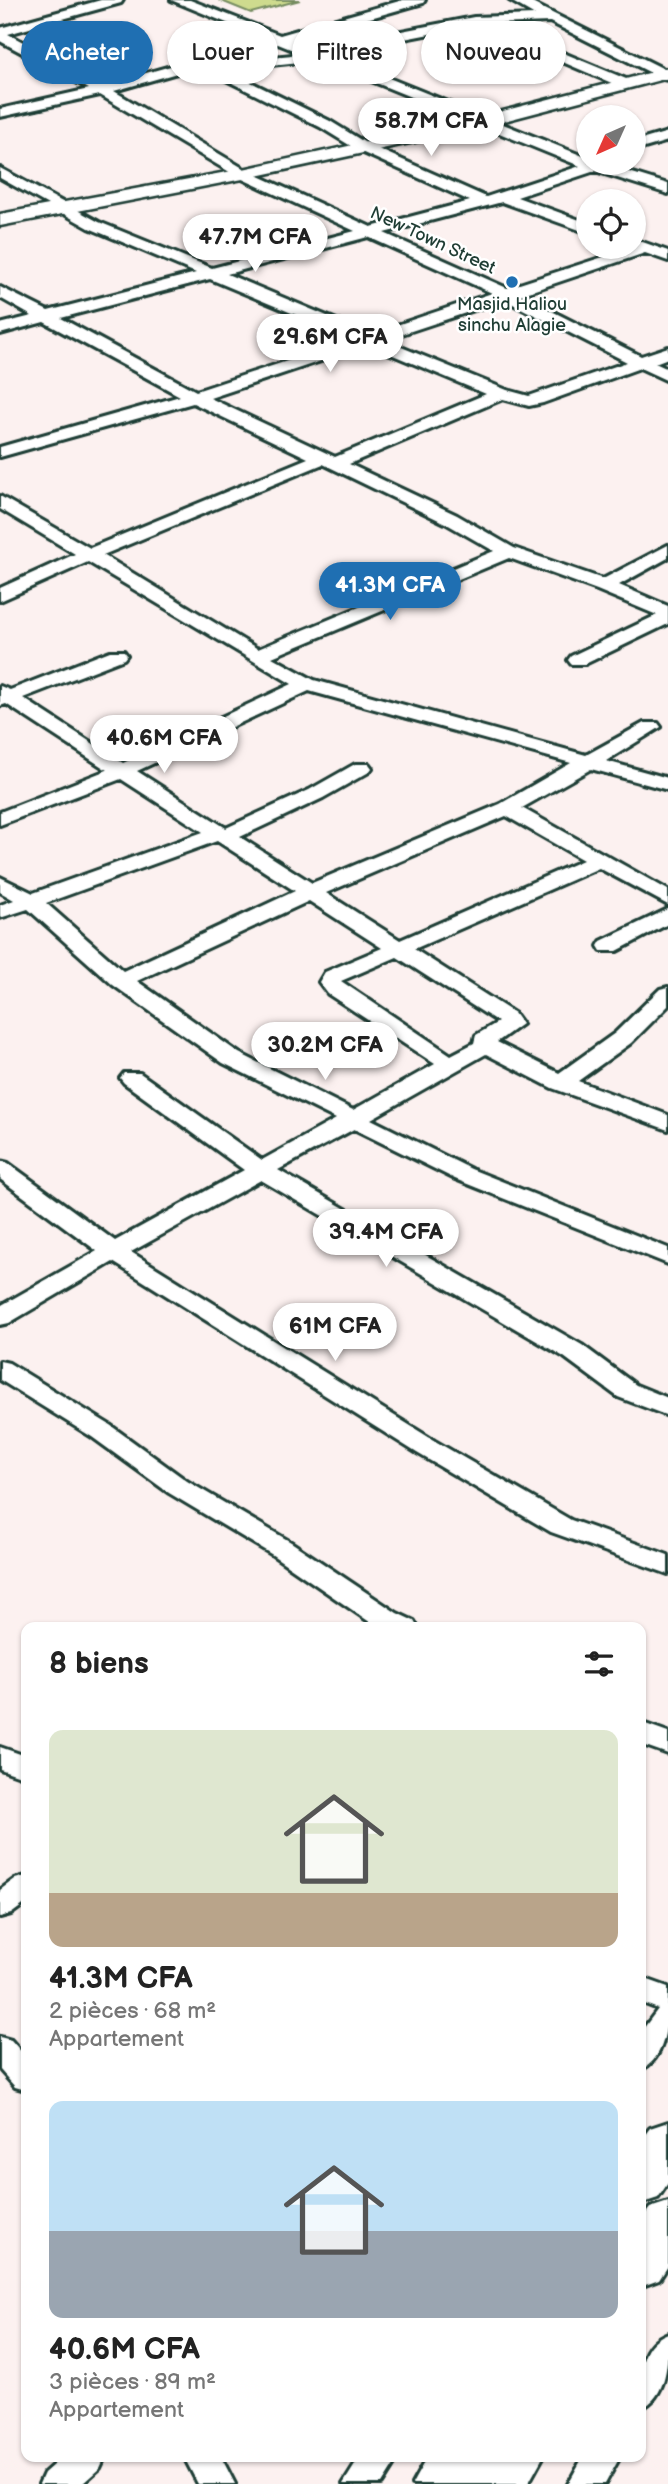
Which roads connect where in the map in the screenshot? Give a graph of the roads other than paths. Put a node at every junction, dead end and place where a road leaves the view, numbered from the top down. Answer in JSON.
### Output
{"nodes":[{"id":1,"x":116,"y":0,"type":"edge"},
{"id":2,"x":177,"y":0,"type":"edge"},
{"id":3,"x":516,"y":0,"type":"edge"},
{"id":4,"x":424,"y":5,"type":"edge"},
{"id":5,"x":552,"y":18,"type":"junction"},
{"id":6,"x":466,"y":21,"type":"edge"},
{"id":7,"x":490,"y":21,"type":"edge"},
{"id":8,"x":0,"y":33,"type":"edge"},
{"id":9,"x":281,"y":41,"type":"junction"},
{"id":10,"x":278,"y":42,"type":"edge"},
{"id":11,"x":292,"y":45,"type":"edge"},
{"id":12,"x":566,"y":60,"type":"edge"},
{"id":13,"x":167,"y":73,"type":"edge"},
{"id":14,"x":667,"y":74,"type":"edge"},
{"id":15,"x":244,"y":84,"type":"edge"},
{"id":16,"x":393,"y":84,"type":"edge"},
{"id":17,"x":626,"y":84,"type":"junction"},
{"id":18,"x":102,"y":90,"type":"junction"},
{"id":19,"x":0,"y":113,"type":"edge"},
{"id":20,"x":487,"y":121,"type":"junction"},
{"id":21,"x":668,"y":136,"type":"edge"},
{"id":22,"x":646,"y":143,"type":"edge"},
{"id":23,"x":363,"y":148,"type":"junction"},
{"id":24,"x":576,"y":159,"type":"edge"},
{"id":25,"x":576,"y":169,"type":"edge"},
{"id":26,"x":0,"y":172,"type":"edge"},
{"id":27,"x":243,"y":174,"type":"junction"},
{"id":28,"x":624,"y":175,"type":"edge"},
{"id":29,"x":668,"y":189,"type":"edge"},
{"id":30,"x":503,"y":197,"type":"junction"},
{"id":31,"x":485,"y":202,"type":"junction"},
{"id":32,"x":63,"y":207,"type":"junction"},
{"id":33,"x":0,"y":220,"type":"edge"},
{"id":34,"x":576,"y":224,"type":"edge"},
{"id":35,"x":373,"y":233,"type":"junction"},
{"id":36,"x":646,"y":248,"type":"edge"},
{"id":37,"x":668,"y":256,"type":"edge"},
{"id":38,"x":604,"y":259,"type":"edge"},
{"id":39,"x":207,"y":274,"type":"junction"},
{"id":40,"x":0,"y":292,"type":"edge"},
{"id":41,"x":508,"y":295,"type":"junction"},
{"id":42,"x":43,"y":317,"type":"junction"},
{"id":43,"x":0,"y":330,"type":"edge"},
{"id":44,"x":370,"y":341,"type":"junction"},
{"id":45,"x":668,"y":352,"type":"edge"},
{"id":46,"x":644,"y":363,"type":"junction"},
{"id":47,"x":668,"y":376,"type":"edge"},
{"id":48,"x":501,"y":394,"type":"junction"},
{"id":49,"x":195,"y":397,"type":"junction"},
{"id":50,"x":0,"y":452,"type":"edge"},
{"id":51,"x":329,"y":461,"type":"junction"},
{"id":52,"x":0,"y":501,"type":"edge"},
{"id":53,"x":24,"y":517,"type":"junction"},
{"id":54,"x":0,"y":523,"type":"edge"},
{"id":55,"x":668,"y":550,"type":"edge"},
{"id":56,"x":508,"y":552,"type":"junction"},
{"id":57,"x":88,"y":555,"type":"junction"},
{"id":58,"x":604,"y":586,"type":"junction"},
{"id":59,"x":0,"y":595,"type":"edge"},
{"id":60,"x":668,"y":615,"type":"edge"},
{"id":61,"x":117,"y":655,"type":"dead end"},
{"id":62,"x":257,"y":656,"type":"junction"},
{"id":63,"x":578,"y":660,"type":"dead end"},
{"id":64,"x":307,"y":684,"type":"junction"},
{"id":65,"x":3,"y":696,"type":"edge"},
{"id":66,"x":652,"y":727,"type":"dead end"},
{"id":67,"x":590,"y":763,"type":"junction"},
{"id":68,"x":362,"y":768,"type":"dead end"},
{"id":69,"x":122,"y":771,"type":"junction"},
{"id":70,"x":668,"y":784,"type":"edge"},
{"id":71,"x":507,"y":808,"type":"junction"},
{"id":72,"x":0,"y":819,"type":"edge"},
{"id":73,"x":223,"y":834,"type":"junction"},
{"id":74,"x":598,"y":861,"type":"junction"},
{"id":75,"x":0,"y":883,"type":"edge"},
{"id":76,"x":310,"y":892,"type":"junction"},
{"id":77,"x":668,"y":899,"type":"edge"},
{"id":78,"x":30,"y":900,"type":"junction"},
{"id":79,"x":0,"y":912,"type":"edge"},
{"id":80,"x":668,"y":915,"type":"edge"},
{"id":81,"x":609,"y":946,"type":"dead end"},
{"id":82,"x":398,"y":948,"type":"junction"},
{"id":83,"x":121,"y":980,"type":"junction"},
{"id":84,"x":664,"y":1001,"type":"edge"},
{"id":85,"x":486,"y":1045,"type":"junction"},
{"id":86,"x":451,"y":1065,"type":"junction"},
{"id":87,"x":132,"y":1078,"type":"dead end"},
{"id":88,"x":559,"y":1083,"type":"junction"},
{"id":89,"x":354,"y":1121,"type":"junction"},
{"id":90,"x":668,"y":1122,"type":"edge"},
{"id":91,"x":0,"y":1168,"type":"edge"},
{"id":92,"x":262,"y":1171,"type":"junction"},
{"id":93,"x":112,"y":1251,"type":"junction"},
{"id":94,"x":668,"y":1257,"type":"edge"},
{"id":95,"x":0,"y":1317,"type":"edge"},
{"id":96,"x":0,"y":1369,"type":"edge"},
{"id":97,"x":668,"y":1408,"type":"edge"},
{"id":98,"x":668,"y":1565,"type":"edge"},
{"id":99,"x":391,"y":1622,"type":"edge"},
{"id":100,"x":646,"y":1735,"type":"edge"},
{"id":101,"x":668,"y":1744,"type":"edge"},
{"id":102,"x":0,"y":1757,"type":"edge"},
{"id":103,"x":21,"y":1766,"type":"edge"},
{"id":104,"x":21,"y":1891,"type":"edge"},
{"id":105,"x":0,"y":1906,"type":"edge"},
{"id":106,"x":646,"y":1991,"type":"edge"},
{"id":107,"x":668,"y":2000,"type":"edge"},
{"id":108,"x":668,"y":2018,"type":"edge"},
{"id":109,"x":0,"y":2049,"type":"edge"},
{"id":110,"x":646,"y":2049,"type":"edge"},
{"id":111,"x":21,"y":2072,"type":"edge"},
{"id":112,"x":668,"y":2142,"type":"edge"},
{"id":113,"x":646,"y":2174,"type":"edge"},
{"id":114,"x":668,"y":2223,"type":"edge"},
{"id":115,"x":646,"y":2256,"type":"edge"},
{"id":116,"x":668,"y":2348,"type":"edge"},
{"id":117,"x":646,"y":2383,"type":"edge"},
{"id":118,"x":82,"y":2462,"type":"edge"},
{"id":119,"x":205,"y":2462,"type":"edge"},
{"id":120,"x":377,"y":2462,"type":"edge"},
{"id":121,"x":455,"y":2462,"type":"edge"},
{"id":122,"x":512,"y":2462,"type":"edge"},
{"id":123,"x":599,"y":2462,"type":"edge"},
{"id":124,"x":57,"y":2484,"type":"edge"},
{"id":125,"x":217,"y":2484,"type":"edge"},
{"id":126,"x":361,"y":2484,"type":"edge"},
{"id":127,"x":440,"y":2484,"type":"edge"},
{"id":128,"x":497,"y":2484,"type":"edge"},
{"id":129,"x":586,"y":2484,"type":"edge"}],
"edges":[{"from":1,"to":8,"type":"street"},
{"from":2,"to":9,"type":"street"},
{"from":3,"to":5,"type":"street"},
{"from":4,"to":6,"type":"street"},
{"from":4,"to":9,"type":"street"},
{"from":5,"to":7,"type":"street"},
{"from":5,"to":14,"type":"street"},
{"from":8,"to":18,"type":"street","name":"New Town Street"},
{"from":9,"to":10,"type":"street"},
{"from":9,"to":11,"type":"street"},
{"from":12,"to":17,"type":"street"},
{"from":13,"to":18,"type":"street"},
{"from":14,"to":17,"type":"street"},
{"from":15,"to":23,"type":"street"},
{"from":16,"to":20,"type":"street"},
{"from":17,"to":20,"type":"street"},
{"from":18,"to":19,"type":"street"},
{"from":18,"to":27,"type":"street","name":"New Town Street"},
{"from":20,"to":23,"type":"street"},
{"from":20,"to":24,"type":"street"},
{"from":21,"to":22,"type":"street"},
{"from":23,"to":27,"type":"street"},
{"from":23,"to":31,"type":"street"},
{"from":25,"to":30,"type":"street"},
{"from":26,"to":32,"type":"street"},
{"from":27,"to":32,"type":"street"},
{"from":27,"to":35,"type":"street","name":"New Town Street"},
{"from":28,"to":29,"type":"street"},
{"from":30,"to":31,"type":"street"},
{"from":30,"to":34,"type":"street"},
{"from":31,"to":35,"type":"street"},
{"from":32,"to":33,"type":"street"},
{"from":32,"to":39,"type":"street"},
{"from":35,"to":39,"type":"street"},
{"from":35,"to":41,"type":"street","name":"New Town Street"},
{"from":36,"to":37,"type":"street"},
{"from":38,"to":41,"type":"street"},
{"from":39,"to":42,"type":"street"},
{"from":39,"to":44,"type":"street"},
{"from":40,"to":42,"type":"street"},
{"from":41,"to":44,"type":"street"},
{"from":41,"to":46,"type":"street","name":"New Town Street"},
{"from":42,"to":43,"type":"street"},
{"from":42,"to":49,"type":"street"},
{"from":44,"to":48,"type":"street"},
{"from":44,"to":49,"type":"street"},
{"from":45,"to":46,"type":"street"},
{"from":46,"to":47,"type":"street","name":"New Town Street"},
{"from":46,"to":48,"type":"street"},
{"from":48,"to":51,"type":"street"},
{"from":49,"to":50,"type":"street"},
{"from":49,"to":51,"type":"street"},
{"from":51,"to":56,"type":"street"},
{"from":51,"to":57,"type":"street"},
{"from":52,"to":53,"type":"street"},
{"from":53,"to":54,"type":"street"},
{"from":53,"to":57,"type":"street"},
{"from":55,"to":58,"type":"street"},
{"from":56,"to":58,"type":"street"},
{"from":56,"to":62,"type":"street"},
{"from":57,"to":59,"type":"street"},
{"from":57,"to":62,"type":"street"},
{"from":58,"to":60,"type":"street"},
{"from":60,"to":63,"type":"street"},
{"from":61,"to":65,"type":"street"},
{"from":62,"to":64,"type":"street"},
{"from":64,"to":67,"type":"street"},
{"from":64,"to":69,"type":"street"},
{"from":65,"to":69,"type":"street"},
{"from":66,"to":67,"type":"street"},
{"from":67,"to":70,"type":"street"},
{"from":67,"to":71,"type":"street"},
{"from":68,"to":73,"type":"street"},
{"from":69,"to":72,"type":"street"},
{"from":69,"to":73,"type":"street"},
{"from":71,"to":74,"type":"street"},
{"from":71,"to":76,"type":"street"},
{"from":73,"to":76,"type":"street"},
{"from":73,"to":78,"type":"street"},
{"from":74,"to":77,"type":"street"},
{"from":74,"to":82,"type":"street"},
{"from":75,"to":78,"type":"street"},
{"from":76,"to":82,"type":"street"},
{"from":76,"to":83,"type":"street"},
{"from":78,"to":79,"type":"street"},
{"from":78,"to":83,"type":"street"},
{"from":80,"to":81,"type":"street"},
{"from":82,"to":85,"type":"street"},
{"from":82,"to":86,"type":"street"},
{"from":83,"to":89,"type":"street"},
{"from":84,"to":88,"type":"street"},
{"from":85,"to":86,"type":"street"},
{"from":85,"to":88,"type":"street"},
{"from":86,"to":89,"type":"street"},
{"from":87,"to":92,"type":"street"},
{"from":88,"to":90,"type":"street"},
{"from":89,"to":92,"type":"street"},
{"from":89,"to":94,"type":"street"},
{"from":91,"to":93,"type":"street"},
{"from":92,"to":93,"type":"street"},
{"from":92,"to":97,"type":"street"},
{"from":93,"to":95,"type":"street"},
{"from":93,"to":98,"type":"street"},
{"from":96,"to":99,"type":"street"},
{"from":100,"to":101,"type":"street"},
{"from":102,"to":103,"type":"street"},
{"from":104,"to":105,"type":"street"},
{"from":106,"to":107,"type":"street"},
{"from":108,"to":110,"type":"street"},
{"from":109,"to":111,"type":"street"},
{"from":112,"to":113,"type":"main road"},
{"from":114,"to":115,"type":"main road"},
{"from":116,"to":117,"type":"street"},
{"from":118,"to":124,"type":"street"},
{"from":119,"to":125,"type":"street"},
{"from":120,"to":126,"type":"street"},
{"from":121,"to":127,"type":"main road"},
{"from":122,"to":128,"type":"main road"},
{"from":123,"to":129,"type":"street"}]}
